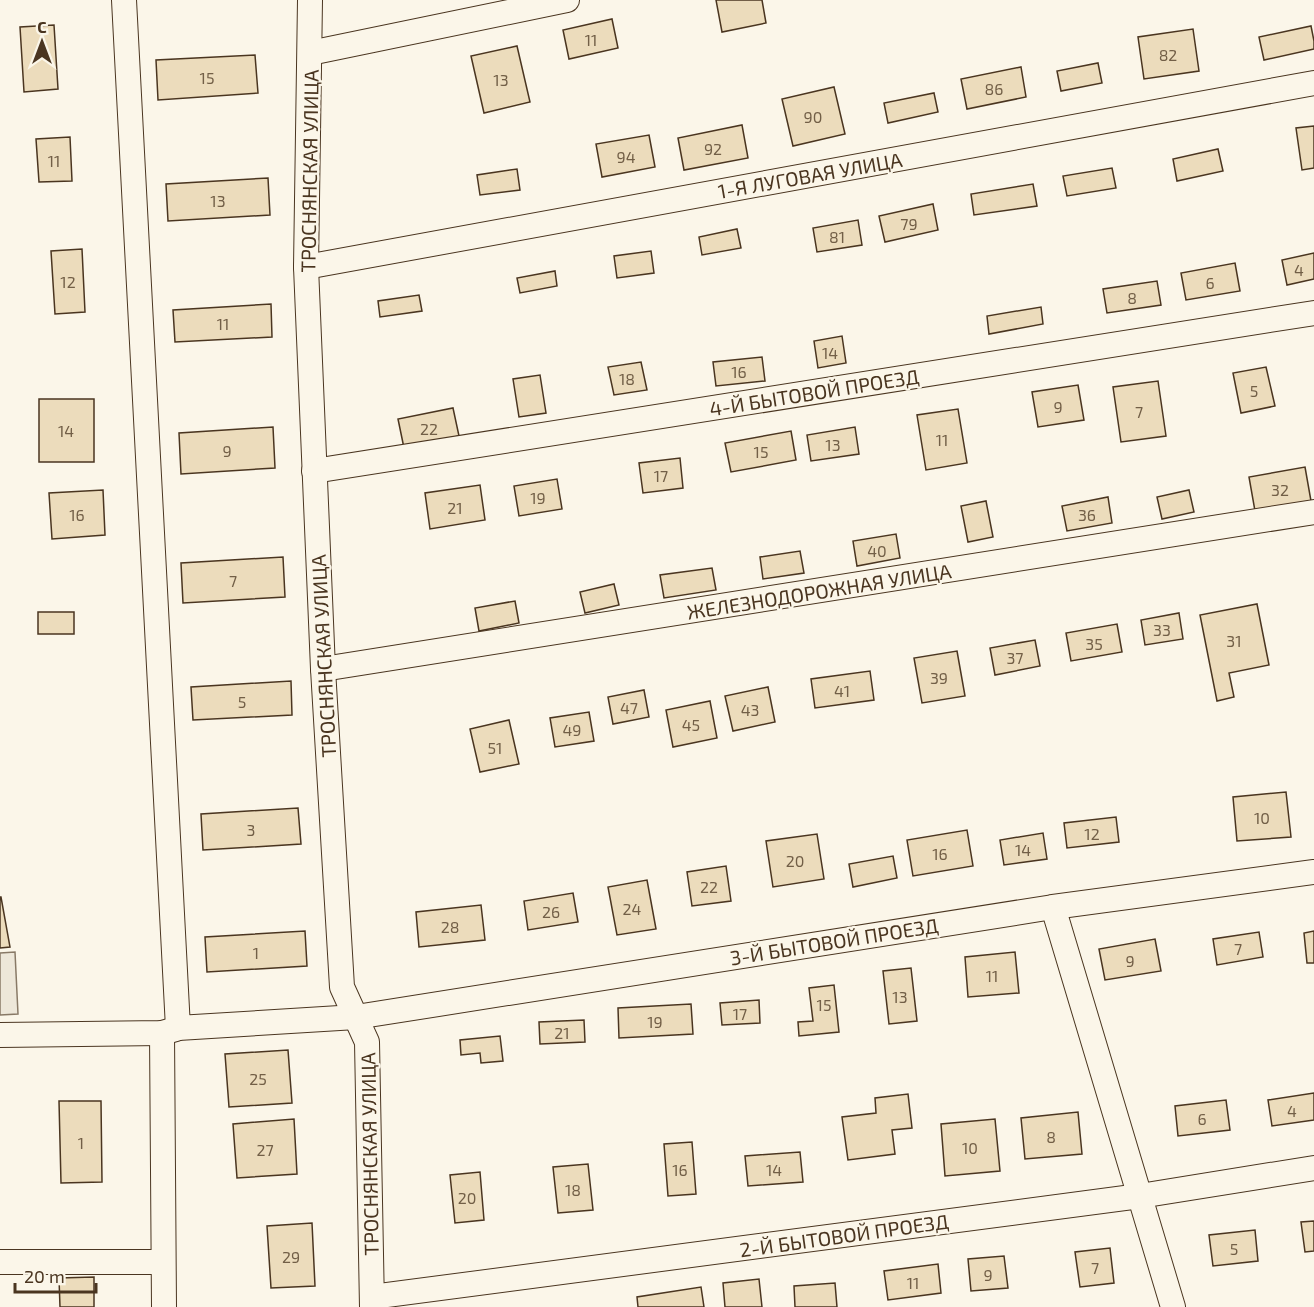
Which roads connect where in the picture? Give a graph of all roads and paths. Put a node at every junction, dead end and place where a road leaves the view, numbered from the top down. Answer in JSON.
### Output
{"nodes":[{"id":1,"x":124,"y":0,"type":"edge"},
{"id":2,"x":310,"y":0,"type":"edge"},
{"id":3,"x":567,"y":0,"type":"edge"},
{"id":4,"x":310,"y":53,"type":"junction"},
{"id":5,"x":1314,"y":82,"type":"edge"},
{"id":6,"x":306,"y":267,"type":"junction"},
{"id":7,"x":1314,"y":313,"type":"edge"},
{"id":8,"x":314,"y":471,"type":"junction"},
{"id":9,"x":1314,"y":512,"type":"edge"},
{"id":10,"x":323,"y":669,"type":"junction"},
{"id":11,"x":1314,"y":872,"type":"edge"},
{"id":12,"x":1053,"y":907,"type":"junction"},
{"id":13,"x":356,"y":1017,"type":"junction"},
{"id":14,"x":170,"y":1030,"type":"junction"},
{"id":15,"x":0,"y":1035,"type":"edge"},
{"id":16,"x":1314,"y":1168,"type":"edge"},
{"id":17,"x":1140,"y":1196,"type":"junction"},
{"id":18,"x":0,"y":1262,"type":"edge"},
{"id":19,"x":163,"y":1262,"type":"junction"},
{"id":20,"x":372,"y":1302,"type":"edge"},
{"id":21,"x":164,"y":1307,"type":"edge"},
{"id":22,"x":1173,"y":1307,"type":"edge"}],
"edges":[{"from":1,"to":14,"type":"street"},
{"from":2,"to":4,"type":"street","name":"ТРОСНЯНСКАЯ УЛИЦА"},
{"from":3,"to":4,"type":"street"},
{"from":4,"to":6,"type":"street","name":"ТРОСНЯНСКАЯ УЛИЦА"},
{"from":5,"to":6,"type":"street","name":"1-Я ЛУГОВАЯ УЛИЦА"},
{"from":6,"to":8,"type":"street","name":"ТРОСНЯНСКАЯ УЛИЦА"},
{"from":7,"to":8,"type":"street","name":"4-Й БЫТОВОЙ ПРОЕЗД"},
{"from":8,"to":10,"type":"street","name":"ТРОСНЯНСКАЯ УЛИЦА"},
{"from":9,"to":10,"type":"street","name":"ЖЕЛЕЗНОДОРОЖНАЯ УЛИЦА"},
{"from":10,"to":13,"type":"street","name":"ТРОСНЯНСКАЯ УЛИЦА"},
{"from":11,"to":12,"type":"street","name":"3-Й БЫТОВОЙ ПРОЕЗД"},
{"from":12,"to":13,"type":"street","name":"3-Й БЫТОВОЙ ПРОЕЗД"},
{"from":12,"to":17,"type":"street"},
{"from":13,"to":14,"type":"street","name":"3-Й БЫТОВОЙ ПРОЕЗД"},
{"from":13,"to":20,"type":"street","name":"ТРОСНЯНСКАЯ УЛИЦА"},
{"from":14,"to":15,"type":"street","name":"3-Й БЫТОВОЙ ПРОЕЗД"},
{"from":14,"to":19,"type":"street"},
{"from":16,"to":17,"type":"street","name":"2-Й БЫТОВОЙ ПРОЕЗД"},
{"from":17,"to":20,"type":"street","name":"2-Й БЫТОВОЙ ПРОЕЗД"},
{"from":17,"to":22,"type":"street"},
{"from":18,"to":19,"type":"street"},
{"from":19,"to":21,"type":"street"}]}
